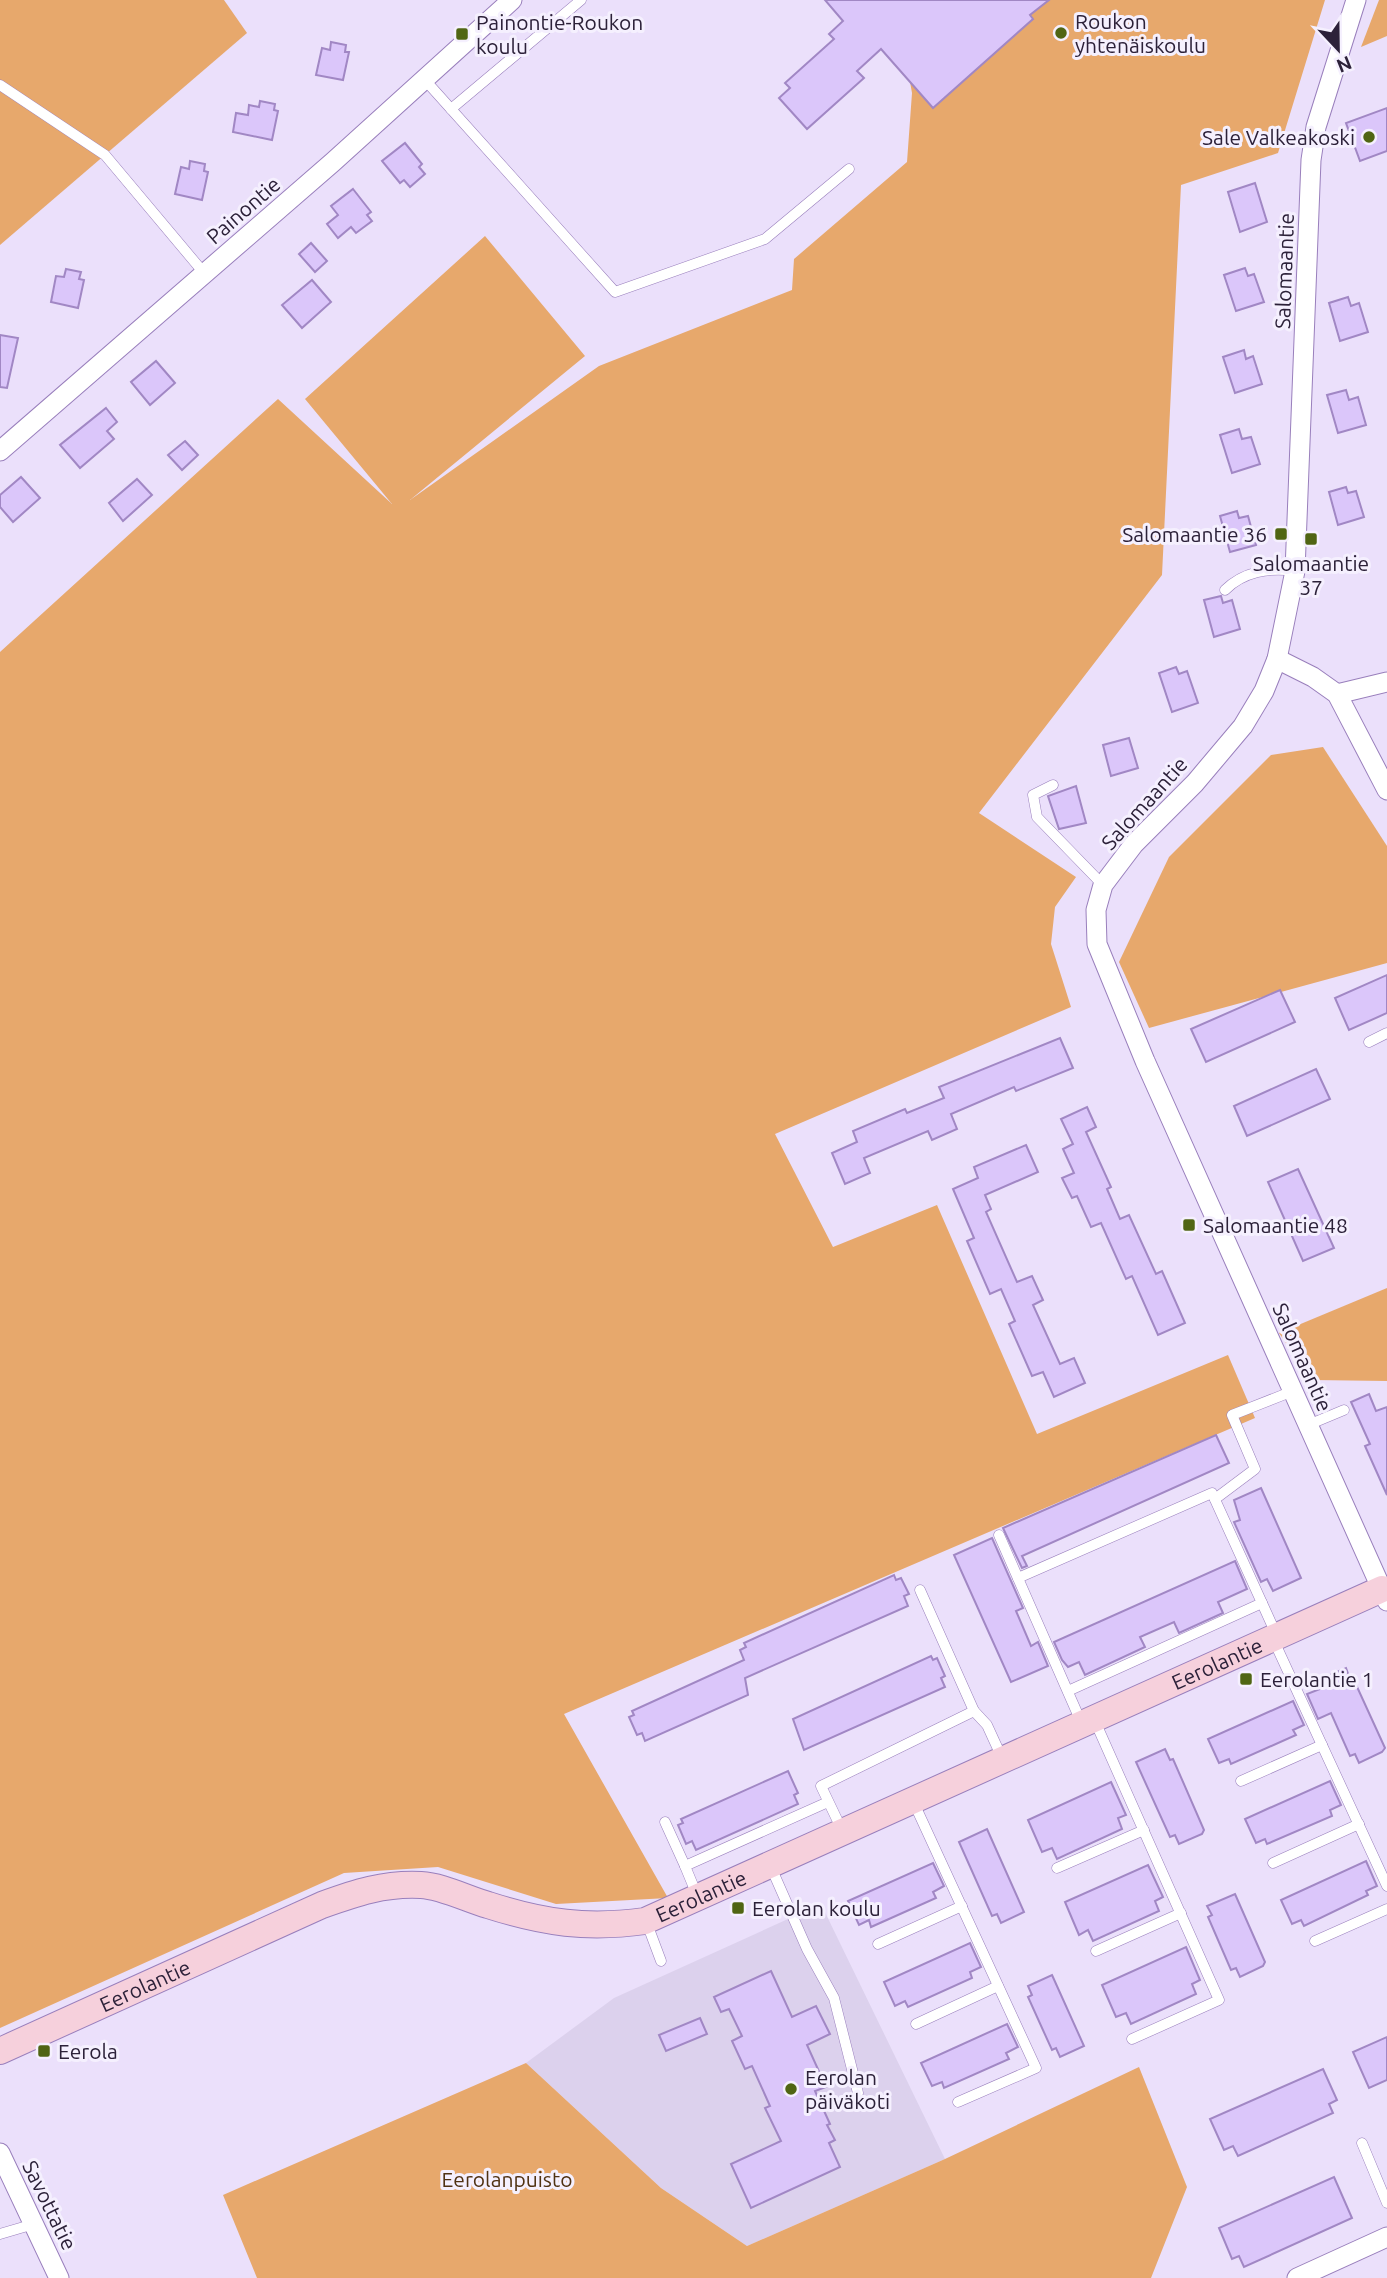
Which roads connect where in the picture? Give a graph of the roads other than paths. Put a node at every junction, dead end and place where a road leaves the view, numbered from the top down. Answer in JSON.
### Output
{"nodes":[{"id":1,"x":512,"y":0,"type":"edge"},
{"id":2,"x":581,"y":0,"type":"edge"},
{"id":3,"x":1356,"y":0,"type":"edge"},
{"id":4,"x":425,"y":79,"type":"junction"},
{"id":5,"x":0,"y":85,"type":"edge"},
{"id":6,"x":451,"y":109,"type":"junction"},
{"id":7,"x":849,"y":169,"type":"dead end"},
{"id":8,"x":204,"y":273,"type":"junction"},
{"id":9,"x":0,"y":451,"type":"edge"},
{"id":10,"x":1295,"y":571,"type":"junction"},
{"id":11,"x":1225,"y":590,"type":"dead end"},
{"id":12,"x":1277,"y":659,"type":"junction"},
{"id":13,"x":1387,"y":682,"type":"edge"},
{"id":14,"x":1337,"y":694,"type":"junction"},
{"id":15,"x":1053,"y":785,"type":"dead end"},
{"id":16,"x":1387,"y":790,"type":"edge"},
{"id":17,"x":1103,"y":885,"type":"junction"},
{"id":18,"x":1387,"y":1033,"type":"edge"},
{"id":19,"x":1369,"y":1042,"type":"dead end"},
{"id":20,"x":1294,"y":1391,"type":"junction"},
{"id":21,"x":1344,"y":1410,"type":"dead end"},
{"id":22,"x":1308,"y":1425,"type":"junction"},
{"id":23,"x":1215,"y":1499,"type":"junction"},
{"id":24,"x":999,"y":1535,"type":"dead end"},
{"id":25,"x":1018,"y":1578,"type":"junction"},
{"id":26,"x":920,"y":1590,"type":"dead end"},
{"id":27,"x":1384,"y":1595,"type":"edge"},
{"id":28,"x":1262,"y":1603,"type":"junction"},
{"id":29,"x":1274,"y":1636,"type":"junction"},
{"id":30,"x":1068,"y":1691,"type":"junction"},
{"id":31,"x":974,"y":1711,"type":"junction"},
{"id":32,"x":1088,"y":1722,"type":"junction"},
{"id":33,"x":1322,"y":1745,"type":"junction"},
{"id":34,"x":1003,"y":1760,"type":"junction"},
{"id":35,"x":1241,"y":1781,"type":"dead end"},
{"id":36,"x":912,"y":1801,"type":"junction"},
{"id":37,"x":828,"y":1802,"type":"junction"},
{"id":38,"x":665,"y":1822,"type":"dead end"},
{"id":39,"x":1359,"y":1824,"type":"junction"},
{"id":40,"x":1143,"y":1830,"type":"junction"},
{"id":41,"x":843,"y":1832,"type":"junction"},
{"id":42,"x":1273,"y":1863,"type":"dead end"},
{"id":43,"x":770,"y":1865,"type":"junction"},
{"id":44,"x":685,"y":1866,"type":"junction"},
{"id":45,"x":1057,"y":1868,"type":"dead end"},
{"id":46,"x":1387,"y":1886,"type":"edge"},
{"id":47,"x":698,"y":1897,"type":"junction"},
{"id":48,"x":962,"y":1906,"type":"junction"},
{"id":49,"x":1387,"y":1909,"type":"edge"},
{"id":50,"x":1181,"y":1913,"type":"junction"},
{"id":51,"x":645,"y":1921,"type":"junction"},
{"id":52,"x":1315,"y":1941,"type":"dead end"},
{"id":53,"x":878,"y":1944,"type":"dead end"},
{"id":54,"x":1096,"y":1951,"type":"dead end"},
{"id":55,"x":661,"y":1961,"type":"dead end"},
{"id":56,"x":998,"y":1986,"type":"junction"},
{"id":57,"x":916,"y":2024,"type":"dead end"},
{"id":58,"x":1132,"y":2039,"type":"dead end"},
{"id":59,"x":0,"y":2051,"type":"edge"},
{"id":60,"x":858,"y":2093,"type":"dead end"},
{"id":61,"x":958,"y":2102,"type":"dead end"},
{"id":62,"x":1362,"y":2143,"type":"dead end"},
{"id":63,"x":0,"y":2153,"type":"edge"},
{"id":64,"x":1387,"y":2203,"type":"edge"},
{"id":65,"x":34,"y":2224,"type":"junction"},
{"id":66,"x":0,"y":2234,"type":"edge"},
{"id":67,"x":1387,"y":2237,"type":"edge"},
{"id":68,"x":59,"y":2278,"type":"edge"},
{"id":69,"x":1297,"y":2278,"type":"edge"}],
"edges":[{"from":1,"to":4,"type":"street","name":"Painontie"},
{"from":2,"to":6,"type":"lane"},
{"from":3,"to":10,"type":"street","name":"Salomaantie"},
{"from":4,"to":6,"type":"lane"},
{"from":4,"to":8,"type":"street","name":"Painontie"},
{"from":5,"to":8,"type":"lane"},
{"from":6,"to":7,"type":"lane"},
{"from":8,"to":9,"type":"street","name":"Painontie"},
{"from":10,"to":11,"type":"lane"},
{"from":10,"to":12,"type":"street","name":"Salomaantie"},
{"from":12,"to":14,"type":"street"},
{"from":12,"to":17,"type":"street","name":"Salomaantie"},
{"from":13,"to":14,"type":"street"},
{"from":14,"to":16,"type":"street"},
{"from":15,"to":17,"type":"lane"},
{"from":17,"to":20,"type":"street","name":"Salomaantie"},
{"from":18,"to":19,"type":"lane"},
{"from":20,"to":22,"type":"street","name":"Salomaantie"},
{"from":20,"to":23,"type":"lane"},
{"from":21,"to":22,"type":"lane"},
{"from":22,"to":27,"type":"street","name":"Salomaantie"},
{"from":23,"to":25,"type":"lane"},
{"from":23,"to":28,"type":"lane"},
{"from":24,"to":25,"type":"lane"},
{"from":25,"to":30,"type":"lane"},
{"from":26,"to":31,"type":"lane"},
{"from":27,"to":29,"type":"street","name":"Eerolantie"},
{"from":28,"to":29,"type":"lane"},
{"from":28,"to":30,"type":"lane"},
{"from":29,"to":32,"type":"street","name":"Eerolantie"},
{"from":29,"to":33,"type":"lane"},
{"from":30,"to":32,"type":"lane"},
{"from":31,"to":34,"type":"lane"},
{"from":31,"to":37,"type":"lane"},
{"from":32,"to":34,"type":"street","name":"Eerolantie"},
{"from":32,"to":40,"type":"lane"},
{"from":33,"to":35,"type":"lane"},
{"from":33,"to":39,"type":"lane"},
{"from":34,"to":36,"type":"street","name":"Eerolantie"},
{"from":36,"to":41,"type":"street","name":"Eerolantie"},
{"from":36,"to":48,"type":"lane"},
{"from":37,"to":41,"type":"lane"},
{"from":37,"to":44,"type":"lane"},
{"from":38,"to":44,"type":"lane"},
{"from":39,"to":42,"type":"lane"},
{"from":39,"to":46,"type":"lane"},
{"from":40,"to":45,"type":"lane"},
{"from":40,"to":50,"type":"lane"},
{"from":41,"to":43,"type":"street","name":"Eerolantie"},
{"from":43,"to":47,"type":"street","name":"Eerolantie"},
{"from":43,"to":60,"type":"lane"},
{"from":44,"to":47,"type":"lane"},
{"from":47,"to":51,"type":"street","name":"Eerolantie"},
{"from":48,"to":53,"type":"lane"},
{"from":48,"to":56,"type":"lane"},
{"from":49,"to":52,"type":"lane"},
{"from":50,"to":54,"type":"lane"},
{"from":50,"to":58,"type":"lane"},
{"from":51,"to":55,"type":"lane"},
{"from":51,"to":59,"type":"street","name":"Eerolantie"},
{"from":56,"to":57,"type":"lane"},
{"from":56,"to":61,"type":"lane"},
{"from":62,"to":64,"type":"lane"},
{"from":63,"to":65,"type":"street","name":"Savottatie"},
{"from":65,"to":66,"type":"lane"},
{"from":65,"to":68,"type":"street","name":"Savottatie"},
{"from":67,"to":69,"type":"street"}]}
